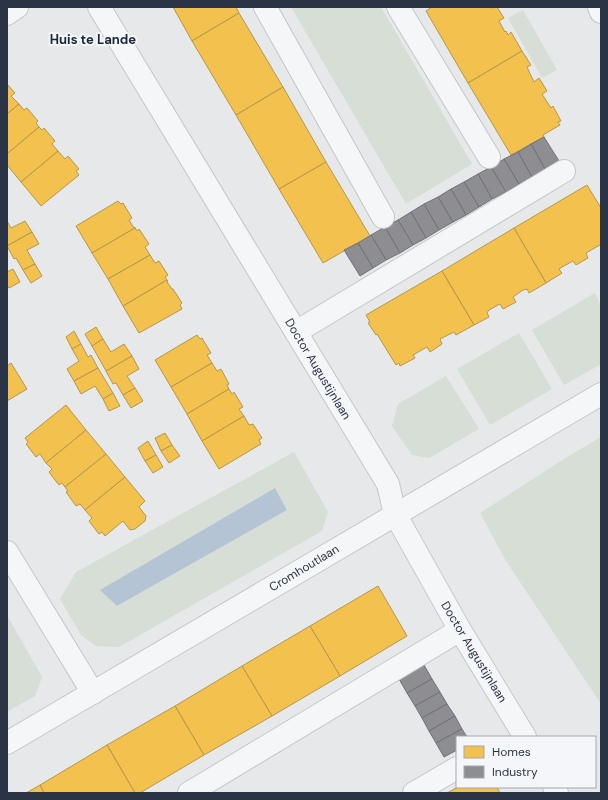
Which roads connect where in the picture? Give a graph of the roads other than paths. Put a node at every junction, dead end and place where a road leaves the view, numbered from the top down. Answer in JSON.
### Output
{"nodes":[{"id":1,"x":17,"y":7,"type":"edge"},
{"id":2,"x":99,"y":7,"type":"edge"},
{"id":3,"x":265,"y":7,"type":"edge"},
{"id":4,"x":398,"y":7,"type":"edge"},
{"id":5,"x":599,"y":7,"type":"edge"},
{"id":6,"x":601,"y":11,"type":"edge"},
{"id":7,"x":7,"y":14,"type":"edge"},
{"id":8,"x":489,"y":157,"type":"dead end"},
{"id":9,"x":564,"y":171,"type":"dead end"},
{"id":10,"x":383,"y":217,"type":"dead end"},
{"id":11,"x":296,"y":332,"type":"junction"},
{"id":12,"x":601,"y":394,"type":"edge"},
{"id":13,"x":396,"y":514,"type":"junction"},
{"id":14,"x":7,"y":552,"type":"edge"},
{"id":15,"x":460,"y":630,"type":"junction"},
{"id":16,"x":93,"y":693,"type":"junction"},
{"id":17,"x":519,"y":735,"type":"edge"},
{"id":18,"x":7,"y":743,"type":"edge"},
{"id":19,"x":456,"y":769,"type":"edge"},
{"id":20,"x":189,"y":793,"type":"edge"},
{"id":21,"x":414,"y":793,"type":"edge"}],
"edges":[{"from":1,"to":7,"type":"street"},
{"from":2,"to":11,"type":"street","name":"Doctor Augustijnlaan"},
{"from":3,"to":10,"type":"street"},
{"from":4,"to":8,"type":"street"},
{"from":5,"to":6,"type":"street"},
{"from":9,"to":11,"type":"street"},
{"from":11,"to":13,"type":"street","name":"Doctor Augustijnlaan"},
{"from":12,"to":13,"type":"street","name":"Cromhoutlaan"},
{"from":13,"to":15,"type":"street","name":"Doctor Augustijnlaan"},
{"from":13,"to":16,"type":"street","name":"Cromhoutlaan"},
{"from":14,"to":16,"type":"street"},
{"from":15,"to":17,"type":"street","name":"Doctor Augustijnlaan"},
{"from":15,"to":20,"type":"street"},
{"from":16,"to":18,"type":"street","name":"Cromhoutlaan"},
{"from":19,"to":21,"type":"street"}]}
